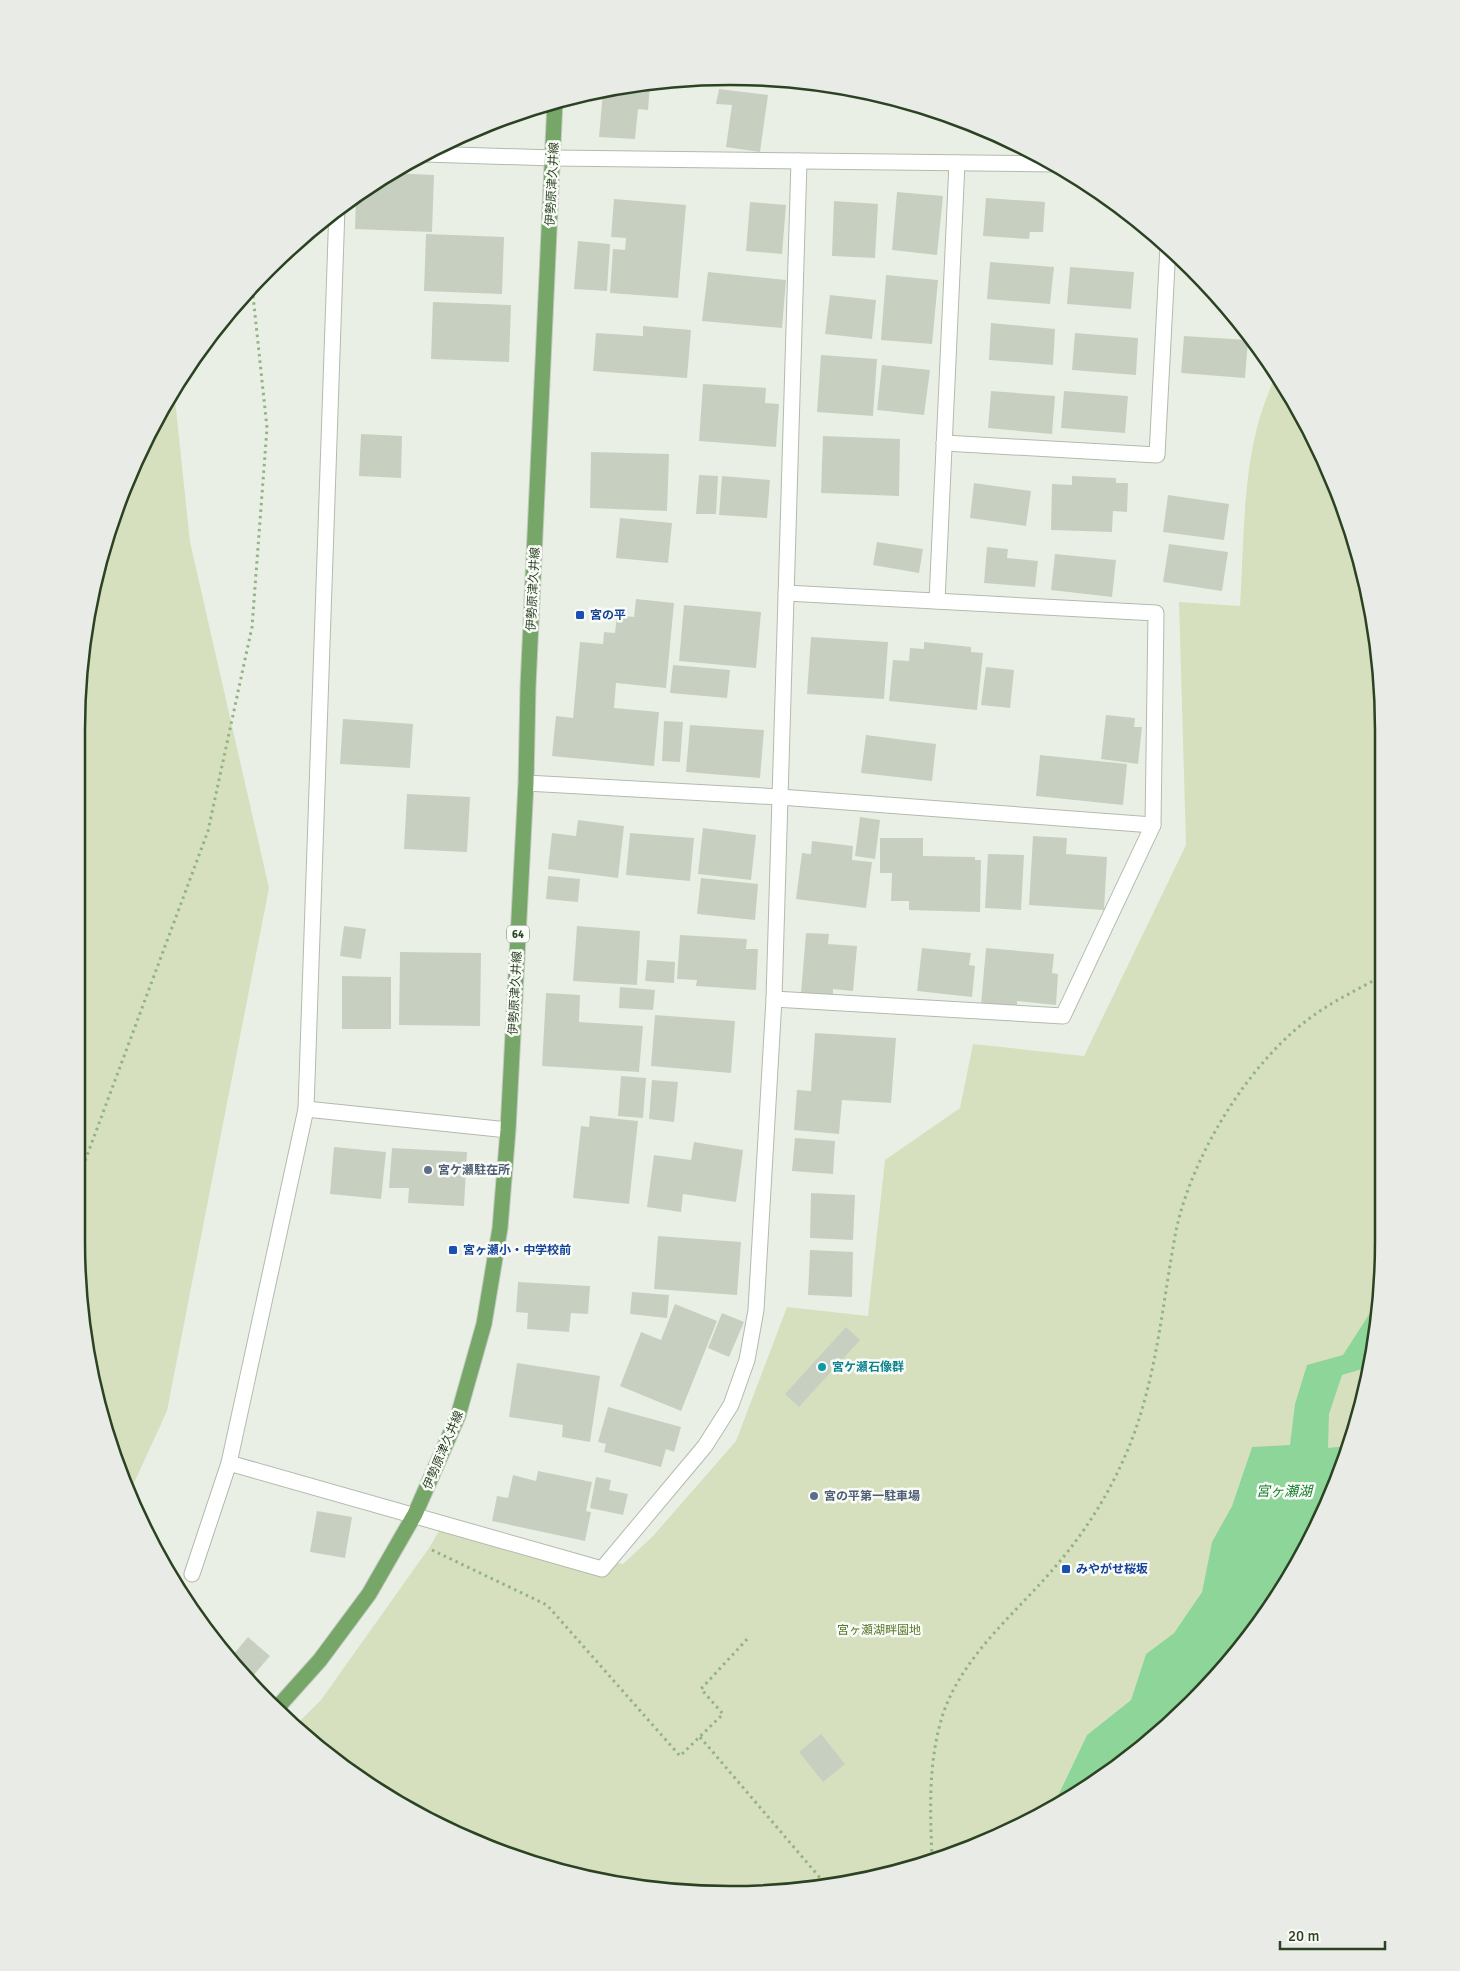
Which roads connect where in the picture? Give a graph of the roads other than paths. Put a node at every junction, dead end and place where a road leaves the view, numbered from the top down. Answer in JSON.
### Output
{"nodes":[{"id":1,"x":555,"y":109,"type":"edge"},
{"id":2,"x":440,"y":154,"type":"edge"},
{"id":3,"x":553,"y":158,"type":"junction"},
{"id":4,"x":799,"y":161,"type":"junction"},
{"id":5,"x":956,"y":163,"type":"junction"},
{"id":6,"x":1038,"y":164,"type":"edge"},
{"id":7,"x":337,"y":218,"type":"edge"},
{"id":8,"x":1167,"y":257,"type":"edge"},
{"id":9,"x":944,"y":443,"type":"junction"},
{"id":10,"x":786,"y":594,"type":"junction"},
{"id":11,"x":937,"y":602,"type":"junction"},
{"id":12,"x":526,"y":783,"type":"junction"},
{"id":13,"x":780,"y":797,"type":"junction"},
{"id":14,"x":1153,"y":825,"type":"junction"},
{"id":15,"x":774,"y":999,"type":"junction"},
{"id":16,"x":306,"y":1109,"type":"junction"},
{"id":17,"x":508,"y":1130,"type":"junction"},
{"id":18,"x":229,"y":1463,"type":"junction"},
{"id":19,"x":415,"y":1514,"type":"junction"},
{"id":20,"x":192,"y":1574,"type":"dead end"},
{"id":21,"x":281,"y":1704,"type":"edge"}],
"edges":[{"from":1,"to":3,"type":"main road","name":"伊勢原津久井線","number":"64"},
{"from":2,"to":3,"type":"street"},
{"from":3,"to":4,"type":"street"},
{"from":3,"to":12,"type":"main road","name":"伊勢原津久井線","number":"64"},
{"from":4,"to":5,"type":"street"},
{"from":4,"to":10,"type":"street"},
{"from":5,"to":6,"type":"street"},
{"from":5,"to":9,"type":"street"},
{"from":7,"to":16,"type":"street"},
{"from":8,"to":9,"type":"street"},
{"from":9,"to":11,"type":"street"},
{"from":10,"to":11,"type":"street"},
{"from":10,"to":13,"type":"street"},
{"from":11,"to":14,"type":"street"},
{"from":12,"to":13,"type":"street"},
{"from":12,"to":17,"type":"main road","name":"伊勢原津久井線","number":"64"},
{"from":13,"to":14,"type":"street"},
{"from":13,"to":15,"type":"street"},
{"from":14,"to":15,"type":"street"},
{"from":15,"to":19,"type":"street"},
{"from":16,"to":17,"type":"street"},
{"from":16,"to":18,"type":"street"},
{"from":17,"to":19,"type":"main road","name":"伊勢原津久井線","number":"64"},
{"from":18,"to":19,"type":"street"},
{"from":18,"to":20,"type":"street"},
{"from":19,"to":21,"type":"main road","name":"伊勢原津久井線","number":"64"}]}
